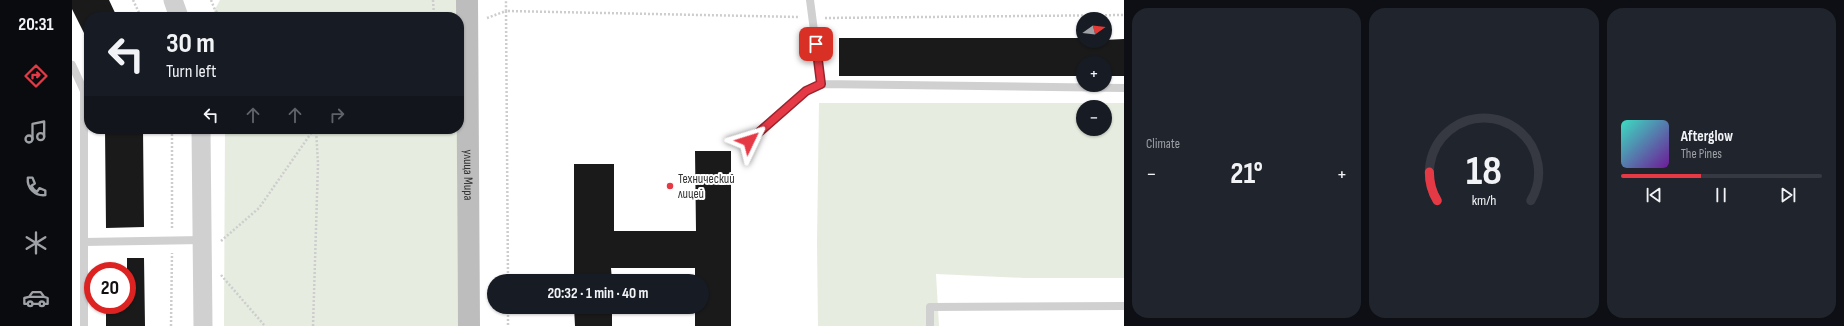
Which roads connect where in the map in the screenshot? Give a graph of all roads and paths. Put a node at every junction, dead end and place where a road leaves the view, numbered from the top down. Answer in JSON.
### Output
{"nodes":[{"id":1,"x":133,"y":0,"type":"edge"},
{"id":2,"x":174,"y":0,"type":"edge"},
{"id":3,"x":211,"y":0,"type":"edge"},
{"id":4,"x":433,"y":0,"type":"edge"},
{"id":5,"x":467,"y":0,"type":"edge"},
{"id":6,"x":506,"y":0,"type":"edge"},
{"id":7,"x":810,"y":0,"type":"edge"},
{"id":8,"x":506,"y":11,"type":"junction"},
{"id":9,"x":139,"y":12,"type":"edge"},
{"id":10,"x":178,"y":12,"type":"edge"},
{"id":11,"x":217,"y":12,"type":"edge"},
{"id":12,"x":434,"y":12,"type":"edge"},
{"id":13,"x":1124,"y":16,"type":"edge"},
{"id":14,"x":813,"y":18,"type":"junction"},
{"id":15,"x":72,"y":66,"type":"edge"},
{"id":16,"x":821,"y":84,"type":"junction"},
{"id":17,"x":1124,"y":88,"type":"edge"},
{"id":18,"x":201,"y":134,"type":"edge"},
{"id":19,"x":311,"y":134,"type":"edge"},
{"id":20,"x":315,"y":134,"type":"edge"},
{"id":21,"x":749,"y":141,"type":"dead end"},
{"id":22,"x":84,"y":242,"type":"junction"},
{"id":23,"x":202,"y":246,"type":"junction"},
{"id":24,"x":508,"y":274,"type":"edge"},
{"id":25,"x":1124,"y":306,"type":"edge"},
{"id":26,"x":508,"y":314,"type":"edge"},
{"id":27,"x":84,"y":326,"type":"edge"},
{"id":28,"x":203,"y":326,"type":"edge"},
{"id":29,"x":314,"y":326,"type":"edge"},
{"id":30,"x":469,"y":326,"type":"edge"},
{"id":31,"x":508,"y":326,"type":"edge"},
{"id":32,"x":930,"y":326,"type":"edge"}],
"edges":[{"from":1,"to":9,"type":"path"},
{"from":2,"to":10,"type":"street"},
{"from":3,"to":11,"type":"path"},
{"from":4,"to":12,"type":"path"},
{"from":5,"to":30,"type":"main road","name":"улица Мира"},
{"from":6,"to":8,"type":"path"},
{"from":7,"to":14,"type":"lane"},
{"from":8,"to":14,"type":"path"},
{"from":8,"to":24,"type":"path"},
{"from":13,"to":14,"type":"path"},
{"from":14,"to":16,"type":"lane"},
{"from":15,"to":22,"type":"lane"},
{"from":16,"to":17,"type":"lane"},
{"from":16,"to":21,"type":"lane"},
{"from":18,"to":23,"type":"street"},
{"from":19,"to":23,"type":"path"},
{"from":20,"to":29,"type":"path"},
{"from":22,"to":23,"type":"lane"},
{"from":22,"to":27,"type":"lane"},
{"from":23,"to":28,"type":"street"},
{"from":25,"to":32,"type":"lane"},
{"from":26,"to":31,"type":"path"}]}
